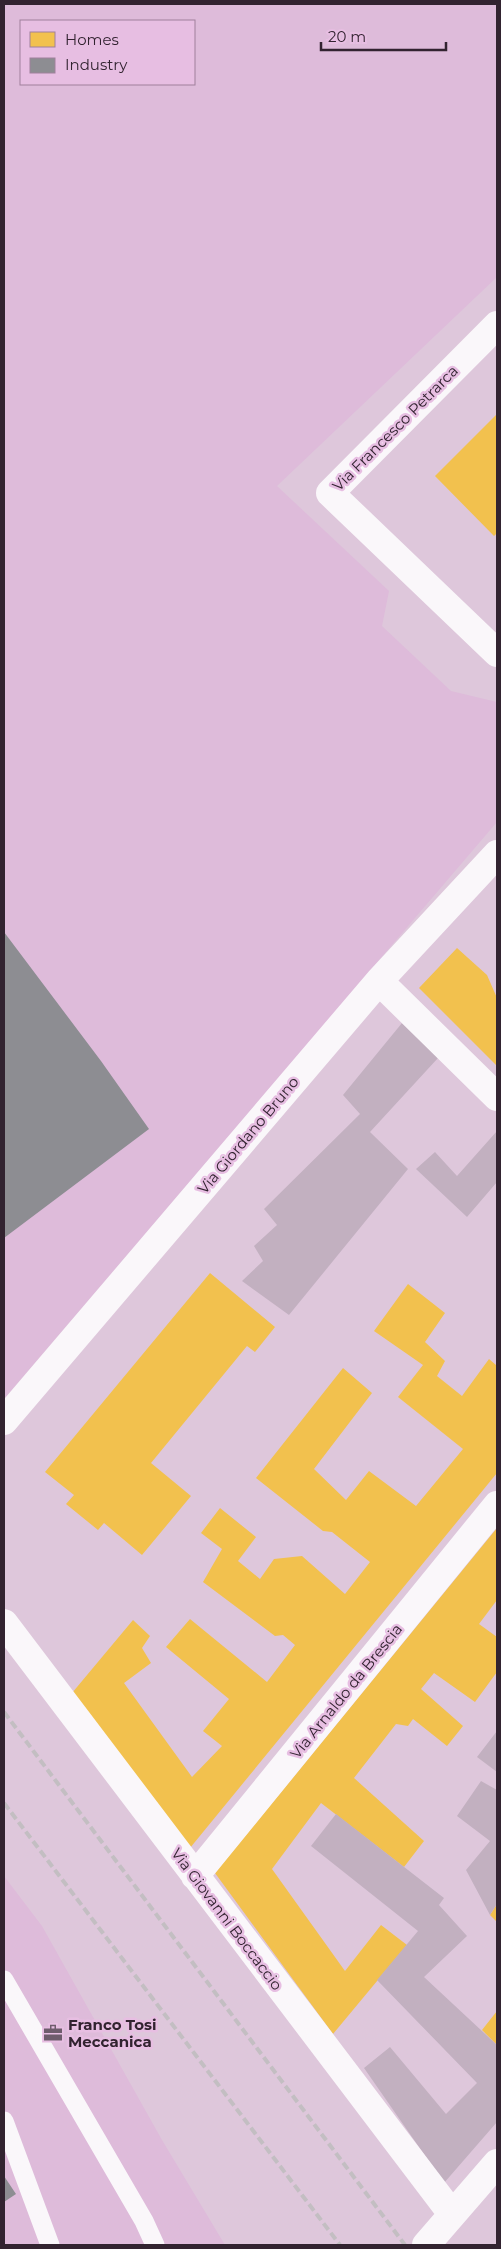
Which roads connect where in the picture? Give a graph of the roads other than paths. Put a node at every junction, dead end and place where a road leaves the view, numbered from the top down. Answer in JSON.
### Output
{"nodes":[{"id":1,"x":497,"y":326,"type":"edge"},
{"id":2,"x":497,"y":653,"type":"edge"},
{"id":3,"x":497,"y":854,"type":"edge"},
{"id":4,"x":378,"y":981,"type":"junction"},
{"id":5,"x":497,"y":1098,"type":"edge"},
{"id":6,"x":4,"y":1421,"type":"edge"},
{"id":7,"x":497,"y":1505,"type":"edge"},
{"id":8,"x":4,"y":1623,"type":"edge"},
{"id":9,"x":195,"y":1876,"type":"junction"},
{"id":10,"x":4,"y":1980,"type":"edge"},
{"id":11,"x":4,"y":2120,"type":"edge"},
{"id":12,"x":497,"y":2163,"type":"edge"},
{"id":13,"x":452,"y":2214,"type":"junction"},
{"id":14,"x":50,"y":2245,"type":"edge"},
{"id":15,"x":155,"y":2245,"type":"edge"},
{"id":16,"x":426,"y":2245,"type":"edge"}],
"edges":[{"from":1,"to":2,"type":"street","name":"Via Francesco Petrarca"},
{"from":3,"to":4,"type":"street","name":"Via Giordano Bruno"},
{"from":4,"to":5,"type":"street"},
{"from":4,"to":6,"type":"street","name":"Via Giordano Bruno"},
{"from":7,"to":9,"type":"street","name":"Via Arnaldo da Brescia"},
{"from":8,"to":9,"type":"street","name":"Via Giovanni Boccaccio"},
{"from":9,"to":13,"type":"street","name":"Via Giovanni Boccaccio"},
{"from":10,"to":15,"type":"lane"},
{"from":11,"to":14,"type":"lane"},
{"from":12,"to":13,"type":"street"},
{"from":13,"to":16,"type":"street"}]}
